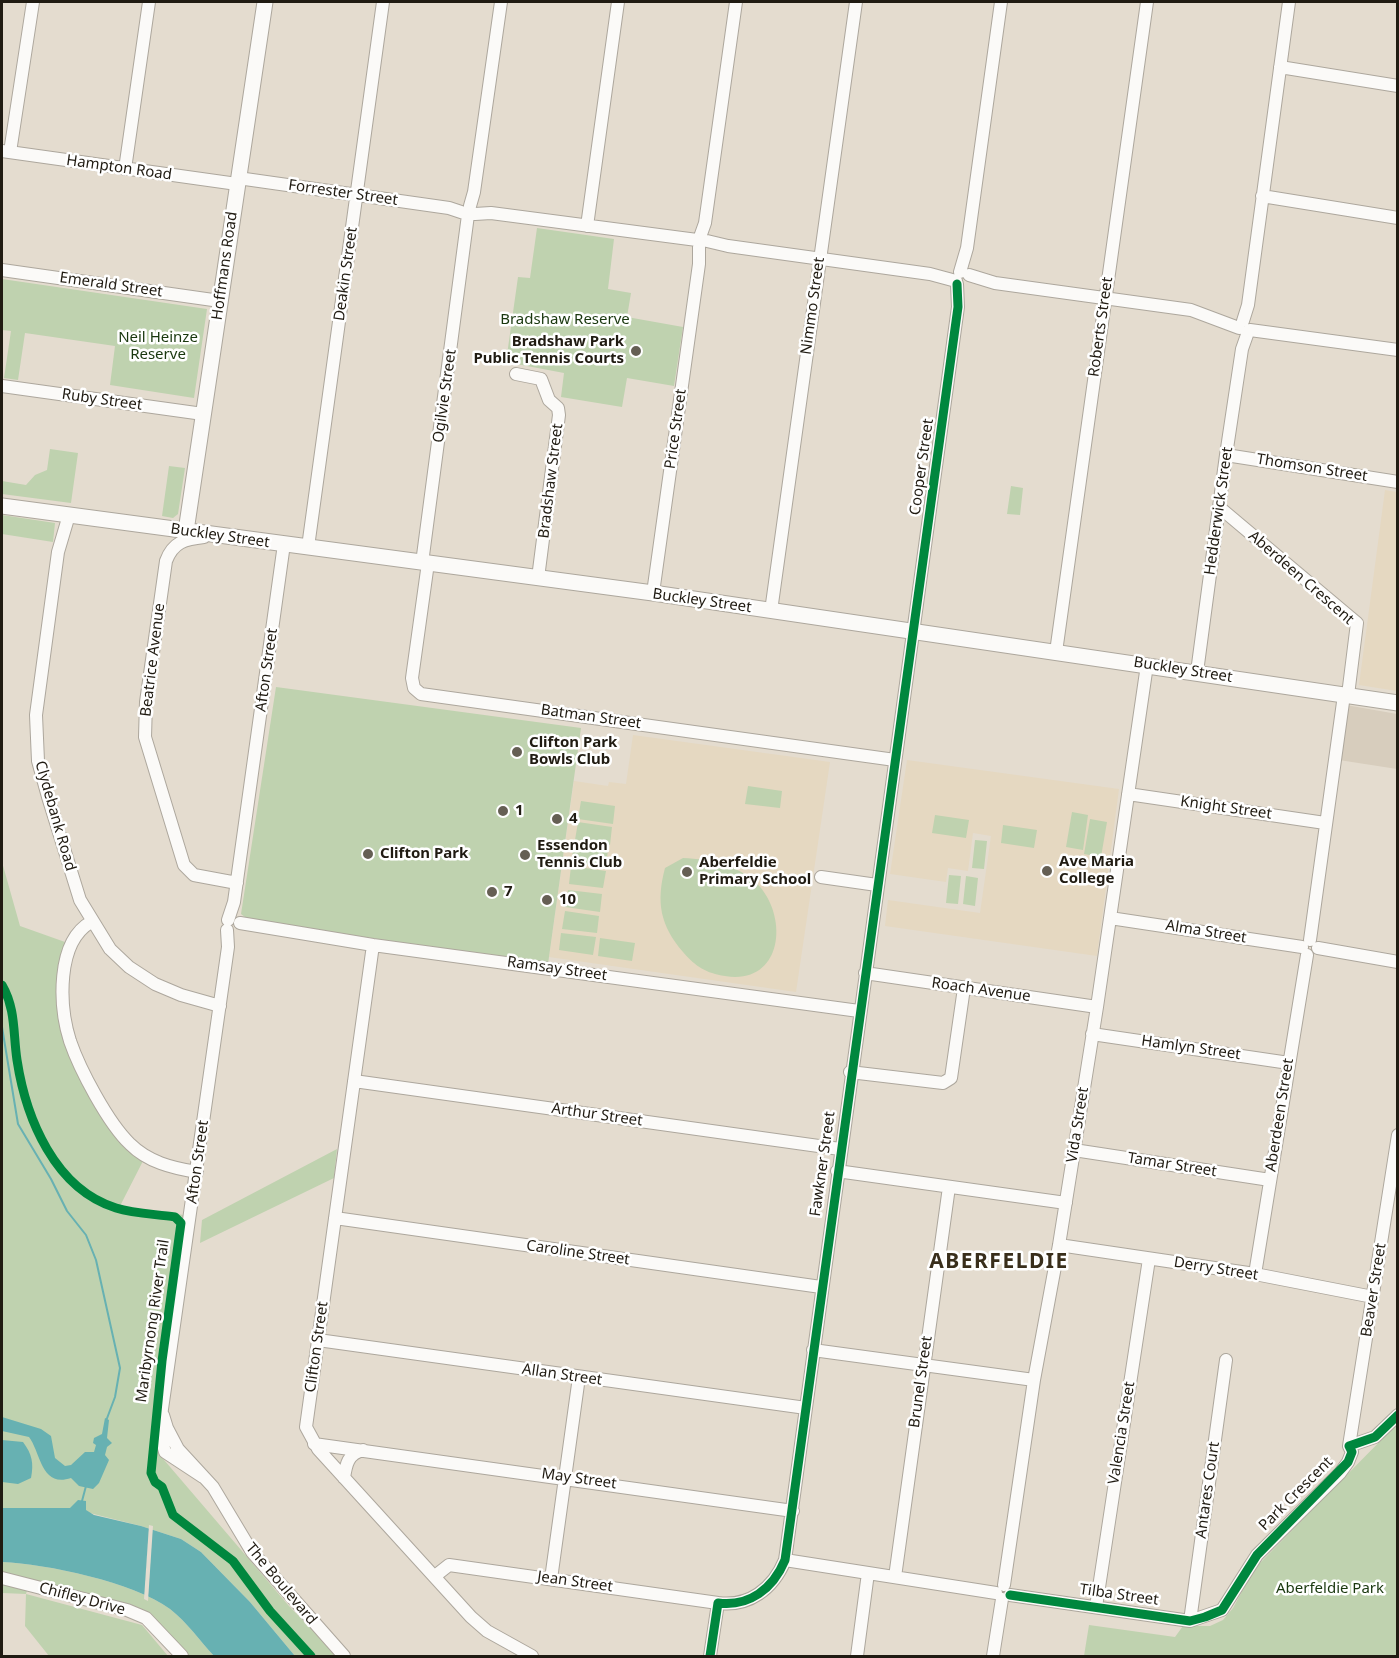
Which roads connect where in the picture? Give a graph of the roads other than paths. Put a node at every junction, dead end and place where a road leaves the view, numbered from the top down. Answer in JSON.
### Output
{"nodes":[{"id":1,"x":33,"y":2,"type":"edge"},
{"id":2,"x":149,"y":2,"type":"edge"},
{"id":3,"x":265,"y":2,"type":"edge"},
{"id":4,"x":383,"y":2,"type":"edge"},
{"id":5,"x":501,"y":2,"type":"edge"},
{"id":6,"x":618,"y":2,"type":"edge"},
{"id":7,"x":736,"y":2,"type":"edge"},
{"id":8,"x":856,"y":2,"type":"edge"},
{"id":9,"x":1001,"y":2,"type":"edge"},
{"id":10,"x":1147,"y":2,"type":"edge"},
{"id":11,"x":1288,"y":2,"type":"edge"},
{"id":12,"x":1280,"y":67,"type":"junction"},
{"id":13,"x":1398,"y":86,"type":"edge"},
{"id":14,"x":6,"y":152,"type":"edge"},
{"id":15,"x":125,"y":169,"type":"junction"},
{"id":16,"x":238,"y":181,"type":"junction"},
{"id":17,"x":357,"y":195,"type":"junction"},
{"id":18,"x":1262,"y":196,"type":"junction"},
{"id":19,"x":472,"y":211,"type":"junction"},
{"id":20,"x":1398,"y":218,"type":"edge"},
{"id":21,"x":587,"y":226,"type":"junction"},
{"id":22,"x":702,"y":243,"type":"junction"},
{"id":23,"x":820,"y":259,"type":"junction"},
{"id":24,"x":2,"y":270,"type":"edge"},
{"id":25,"x":962,"y":279,"type":"junction"},
{"id":26,"x":1105,"y":299,"type":"junction"},
{"id":27,"x":220,"y":301,"type":"junction"},
{"id":28,"x":1246,"y":326,"type":"junction"},
{"id":29,"x":1398,"y":350,"type":"edge"},
{"id":30,"x":516,"y":374,"type":"dead end"},
{"id":31,"x":2,"y":386,"type":"edge"},
{"id":32,"x":203,"y":414,"type":"junction"},
{"id":33,"x":1226,"y":455,"type":"junction"},
{"id":34,"x":1398,"y":482,"type":"edge"},
{"id":35,"x":3,"y":505,"type":"edge"},
{"id":36,"x":1219,"y":507,"type":"junction"},
{"id":37,"x":69,"y":514,"type":"junction"},
{"id":38,"x":186,"y":531,"type":"junction"},
{"id":39,"x":217,"y":536,"type":"junction"},
{"id":40,"x":284,"y":544,"type":"junction"},
{"id":41,"x":308,"y":548,"type":"junction"},
{"id":42,"x":425,"y":563,"type":"junction"},
{"id":43,"x":538,"y":578,"type":"junction"},
{"id":44,"x":653,"y":593,"type":"junction"},
{"id":45,"x":771,"y":610,"type":"junction"},
{"id":46,"x":913,"y":632,"type":"junction"},
{"id":47,"x":1056,"y":652,"type":"junction"},
{"id":48,"x":1147,"y":665,"type":"junction"},
{"id":49,"x":1197,"y":672,"type":"junction"},
{"id":50,"x":1346,"y":695,"type":"junction"},
{"id":51,"x":1398,"y":703,"type":"edge"},
{"id":52,"x":895,"y":760,"type":"junction"},
{"id":53,"x":1128,"y":794,"type":"junction"},
{"id":54,"x":1325,"y":823,"type":"junction"},
{"id":55,"x":821,"y":877,"type":"dead end"},
{"id":56,"x":237,"y":883,"type":"junction"},
{"id":57,"x":877,"y":885,"type":"junction"},
{"id":58,"x":1110,"y":918,"type":"junction"},
{"id":59,"x":91,"y":922,"type":"junction"},
{"id":60,"x":234,"y":925,"type":"junction"},
{"id":61,"x":373,"y":945,"type":"junction"},
{"id":62,"x":1309,"y":948,"type":"junction"},
{"id":63,"x":1398,"y":962,"type":"edge"},
{"id":64,"x":865,"y":973,"type":"junction"},
{"id":65,"x":964,"y":988,"type":"junction"},
{"id":66,"x":220,"y":1006,"type":"junction"},
{"id":67,"x":1096,"y":1007,"type":"junction"},
{"id":68,"x":859,"y":1011,"type":"junction"},
{"id":69,"x":1092,"y":1034,"type":"junction"},
{"id":70,"x":1289,"y":1063,"type":"junction"},
{"id":71,"x":850,"y":1072,"type":"junction"},
{"id":72,"x":354,"y":1081,"type":"junction"},
{"id":73,"x":1398,"y":1135,"type":"edge"},
{"id":74,"x":840,"y":1149,"type":"junction"},
{"id":75,"x":1074,"y":1150,"type":"junction"},
{"id":76,"x":837,"y":1171,"type":"junction"},
{"id":77,"x":196,"y":1172,"type":"junction"},
{"id":78,"x":1270,"y":1180,"type":"junction"},
{"id":79,"x":948,"y":1187,"type":"junction"},
{"id":80,"x":1066,"y":1203,"type":"junction"},
{"id":81,"x":335,"y":1218,"type":"junction"},
{"id":82,"x":1059,"y":1245,"type":"junction"},
{"id":83,"x":1149,"y":1259,"type":"junction"},
{"id":84,"x":1255,"y":1274,"type":"junction"},
{"id":85,"x":821,"y":1287,"type":"junction"},
{"id":86,"x":1373,"y":1297,"type":"junction"},
{"id":87,"x":318,"y":1340,"type":"junction"},
{"id":88,"x":813,"y":1350,"type":"junction"},
{"id":89,"x":1226,"y":1360,"type":"dead end"},
{"id":90,"x":923,"y":1364,"type":"junction"},
{"id":91,"x":579,"y":1377,"type":"junction"},
{"id":92,"x":1034,"y":1380,"type":"junction"},
{"id":93,"x":806,"y":1408,"type":"junction"},
{"id":94,"x":163,"y":1412,"type":"joint"},
{"id":95,"x":1398,"y":1415,"type":"edge"},
{"id":96,"x":314,"y":1444,"type":"junction"},
{"id":97,"x":1349,"y":1446,"type":"junction"},
{"id":98,"x":364,"y":1450,"type":"junction"},
{"id":99,"x":565,"y":1477,"type":"junction"},
{"id":100,"x":344,"y":1478,"type":"junction"},
{"id":101,"x":793,"y":1510,"type":"junction"},
{"id":102,"x":785,"y":1560,"type":"junction"},
{"id":103,"x":868,"y":1573,"type":"junction"},
{"id":104,"x":435,"y":1576,"type":"junction"},
{"id":105,"x":895,"y":1577,"type":"junction"},
{"id":106,"x":2,"y":1578,"type":"edge"},
{"id":107,"x":551,"y":1579,"type":"junction"},
{"id":108,"x":1003,"y":1593,"type":"junction"},
{"id":109,"x":718,"y":1603,"type":"junction"},
{"id":110,"x":1096,"y":1607,"type":"junction"},
{"id":111,"x":1222,"y":1610,"type":"joint"},
{"id":112,"x":1190,"y":1621,"type":"junction"},
{"id":113,"x":182,"y":1656,"type":"edge"},
{"id":114,"x":344,"y":1656,"type":"edge"},
{"id":115,"x":532,"y":1656,"type":"edge"},
{"id":116,"x":710,"y":1656,"type":"edge"},
{"id":117,"x":856,"y":1656,"type":"edge"},
{"id":118,"x":993,"y":1656,"type":"edge"}],
"edges":[{"from":1,"to":14,"type":"street"},
{"from":2,"to":15,"type":"street"},
{"from":3,"to":16,"type":"main road","name":"Hoffmans Road"},
{"from":4,"to":17,"type":"street","name":"Deakin Street"},
{"from":5,"to":19,"type":"street","name":"Ogilvie Street"},
{"from":6,"to":21,"type":"street"},
{"from":7,"to":22,"type":"street","name":"Price Street"},
{"from":8,"to":23,"type":"street","name":"Nimmo Street"},
{"from":9,"to":25,"type":"street","name":"Cooper Street"},
{"from":10,"to":26,"type":"street","name":"Roberts Street"},
{"from":11,"to":12,"type":"street","name":"Hedderwick Street"},
{"from":12,"to":13,"type":"street"},
{"from":12,"to":18,"type":"street","name":"Hedderwick Street"},
{"from":14,"to":15,"type":"street","name":"Hampton Road"},
{"from":15,"to":16,"type":"street","name":"Hampton Road"},
{"from":16,"to":17,"type":"street","name":"Forrester Street"},
{"from":16,"to":27,"type":"main road","name":"Hoffmans Road"},
{"from":17,"to":19,"type":"street","name":"Forrester Street"},
{"from":17,"to":41,"type":"street","name":"Deakin Street"},
{"from":18,"to":20,"type":"street"},
{"from":18,"to":28,"type":"street","name":"Hedderwick Street"},
{"from":19,"to":21,"type":"street","name":"Forrester Street"},
{"from":19,"to":42,"type":"street","name":"Ogilvie Street"},
{"from":21,"to":22,"type":"street","name":"Forrester Street"},
{"from":22,"to":23,"type":"street","name":"Forrester Street"},
{"from":22,"to":44,"type":"street","name":"Price Street"},
{"from":23,"to":25,"type":"street","name":"Forrester Street"},
{"from":23,"to":45,"type":"street","name":"Nimmo Street"},
{"from":24,"to":27,"type":"street","name":"Emerald Street"},
{"from":25,"to":26,"type":"street","name":"Forrester Street"},
{"from":25,"to":46,"type":"street","name":"Cooper Street"},
{"from":26,"to":28,"type":"street","name":"Forrester Street"},
{"from":26,"to":47,"type":"street","name":"Roberts Street"},
{"from":27,"to":32,"type":"main road","name":"Hoffmans Road"},
{"from":28,"to":29,"type":"street","name":"Forrester Street"},
{"from":28,"to":33,"type":"street","name":"Hedderwick Street"},
{"from":30,"to":43,"type":"street","name":"Bradshaw Street"},
{"from":31,"to":32,"type":"street","name":"Ruby Street"},
{"from":32,"to":38,"type":"main road","name":"Hoffmans Road"},
{"from":33,"to":34,"type":"street","name":"Thomson Street"},
{"from":33,"to":36,"type":"street","name":"Hedderwick Street"},
{"from":35,"to":37,"type":"main road","name":"Buckley Street"},
{"from":36,"to":49,"type":"street","name":"Hedderwick Street"},
{"from":36,"to":50,"type":"street","name":"Aberdeen Crescent"},
{"from":37,"to":38,"type":"main road","name":"Buckley Street"},
{"from":37,"to":59,"type":"street","name":"Clydebank Road"},
{"from":38,"to":39,"type":"main road","name":"Buckley Street"},
{"from":39,"to":40,"type":"main road","name":"Buckley Street"},
{"from":39,"to":56,"type":"street","name":"Beatrice Avenue"},
{"from":40,"to":41,"type":"main road","name":"Buckley Street"},
{"from":40,"to":56,"type":"street","name":"Afton Street"},
{"from":41,"to":42,"type":"main road","name":"Buckley Street"},
{"from":42,"to":43,"type":"main road","name":"Buckley Street"},
{"from":42,"to":52,"type":"street","name":"Batman Street"},
{"from":43,"to":44,"type":"main road","name":"Buckley Street"},
{"from":44,"to":45,"type":"main road","name":"Buckley Street"},
{"from":45,"to":46,"type":"main road","name":"Buckley Street"},
{"from":46,"to":47,"type":"main road","name":"Buckley Street"},
{"from":46,"to":52,"type":"street","name":"Fawkner Street"},
{"from":47,"to":48,"type":"main road","name":"Buckley Street"},
{"from":48,"to":49,"type":"main road","name":"Buckley Street"},
{"from":48,"to":53,"type":"street","name":"Vida Street"},
{"from":49,"to":50,"type":"main road","name":"Buckley Street"},
{"from":50,"to":51,"type":"main road","name":"Buckley Street"},
{"from":50,"to":54,"type":"street","name":"Aberdeen Street"},
{"from":52,"to":57,"type":"street","name":"Fawkner Street"},
{"from":53,"to":54,"type":"street","name":"Knight Street"},
{"from":53,"to":58,"type":"street","name":"Vida Street"},
{"from":54,"to":62,"type":"street","name":"Aberdeen Street"},
{"from":55,"to":57,"type":"street"},
{"from":56,"to":60,"type":"street","name":"Afton Street"},
{"from":57,"to":64,"type":"street","name":"Fawkner Street"},
{"from":58,"to":62,"type":"street","name":"Alma Street"},
{"from":58,"to":67,"type":"street","name":"Vida Street"},
{"from":59,"to":66,"type":"street","name":"Clydebank Road"},
{"from":59,"to":77,"type":"street"},
{"from":60,"to":61,"type":"street","name":"Ramsay Street"},
{"from":60,"to":66,"type":"street","name":"Afton Street"},
{"from":61,"to":68,"type":"street","name":"Ramsay Street"},
{"from":61,"to":72,"type":"street","name":"Clifton Street"},
{"from":62,"to":63,"type":"street","name":"Alma Street"},
{"from":62,"to":70,"type":"street","name":"Aberdeen Street"},
{"from":64,"to":65,"type":"street","name":"Roach Avenue"},
{"from":64,"to":68,"type":"street","name":"Fawkner Street"},
{"from":65,"to":67,"type":"street","name":"Roach Avenue"},
{"from":65,"to":71,"type":"street"},
{"from":66,"to":77,"type":"street","name":"Afton Street"},
{"from":67,"to":69,"type":"street","name":"Vida Street"},
{"from":68,"to":71,"type":"street","name":"Fawkner Street"},
{"from":69,"to":70,"type":"street","name":"Hamlyn Street"},
{"from":69,"to":75,"type":"street","name":"Vida Street"},
{"from":70,"to":78,"type":"street","name":"Aberdeen Street"},
{"from":71,"to":74,"type":"street","name":"Fawkner Street"},
{"from":72,"to":74,"type":"street","name":"Arthur Street"},
{"from":72,"to":81,"type":"street","name":"Clifton Street"},
{"from":73,"to":86,"type":"street","name":"Beaver Street"},
{"from":74,"to":76,"type":"street","name":"Fawkner Street"},
{"from":75,"to":78,"type":"street","name":"Tamar Street"},
{"from":75,"to":80,"type":"street","name":"Vida Street"},
{"from":76,"to":79,"type":"street"},
{"from":76,"to":85,"type":"street","name":"Fawkner Street"},
{"from":77,"to":94,"type":"street","name":"Afton Street"},
{"from":78,"to":84,"type":"street","name":"Aberdeen Street"},
{"from":79,"to":80,"type":"street"},
{"from":79,"to":90,"type":"street","name":"Brunel Street"},
{"from":80,"to":82,"type":"street","name":"Vida Street"},
{"from":81,"to":85,"type":"street","name":"Caroline Street"},
{"from":81,"to":87,"type":"street","name":"Clifton Street"},
{"from":82,"to":83,"type":"street","name":"Derry Street"},
{"from":82,"to":92,"type":"street","name":"Vida Street"},
{"from":83,"to":84,"type":"street","name":"Derry Street"},
{"from":83,"to":110,"type":"street","name":"Valencia Street"},
{"from":84,"to":86,"type":"street","name":"Derry Street"},
{"from":85,"to":88,"type":"street","name":"Fawkner Street"},
{"from":86,"to":97,"type":"street","name":"Beaver Street"},
{"from":87,"to":91,"type":"street","name":"Allan Street"},
{"from":87,"to":96,"type":"street","name":"Clifton Street"},
{"from":88,"to":90,"type":"street"},
{"from":88,"to":93,"type":"street","name":"Fawkner Street"},
{"from":89,"to":112,"type":"street","name":"Antares Court"},
{"from":90,"to":92,"type":"street"},
{"from":90,"to":105,"type":"street","name":"Brunel Street"},
{"from":91,"to":93,"type":"street","name":"Allan Street"},
{"from":91,"to":99,"type":"street"},
{"from":92,"to":108,"type":"street","name":"Vida Street"},
{"from":93,"to":101,"type":"street","name":"Fawkner Street"},
{"from":94,"to":114,"type":"street","name":"The Boulevard"},
{"from":95,"to":97,"type":"street"},
{"from":96,"to":98,"type":"street","name":"May Street"},
{"from":96,"to":100,"type":"street","name":"Clifton Street"},
{"from":97,"to":111,"type":"street","name":"Park Crescent"},
{"from":98,"to":99,"type":"street","name":"May Street"},
{"from":98,"to":100,"type":"street"},
{"from":99,"to":101,"type":"street","name":"May Street"},
{"from":99,"to":107,"type":"street"},
{"from":100,"to":104,"type":"street","name":"Clifton Street"},
{"from":101,"to":102,"type":"street","name":"Fawkner Street"},
{"from":102,"to":103,"type":"street","name":"Tilba Street"},
{"from":102,"to":109,"type":"street","name":"Fawkner Street"},
{"from":103,"to":105,"type":"street","name":"Tilba Street"},
{"from":103,"to":117,"type":"street"},
{"from":104,"to":107,"type":"street","name":"Jean Street"},
{"from":104,"to":115,"type":"street","name":"Clifton Street"},
{"from":105,"to":108,"type":"street","name":"Tilba Street"},
{"from":106,"to":113,"type":"street","name":"Chifley Drive"},
{"from":107,"to":109,"type":"street","name":"Jean Street"},
{"from":108,"to":110,"type":"street","name":"Tilba Street"},
{"from":108,"to":118,"type":"street","name":"Vida Street"},
{"from":109,"to":116,"type":"street"},
{"from":110,"to":112,"type":"street","name":"Tilba Street"},
{"from":111,"to":112,"type":"street","name":"Tilba Street"}]}
